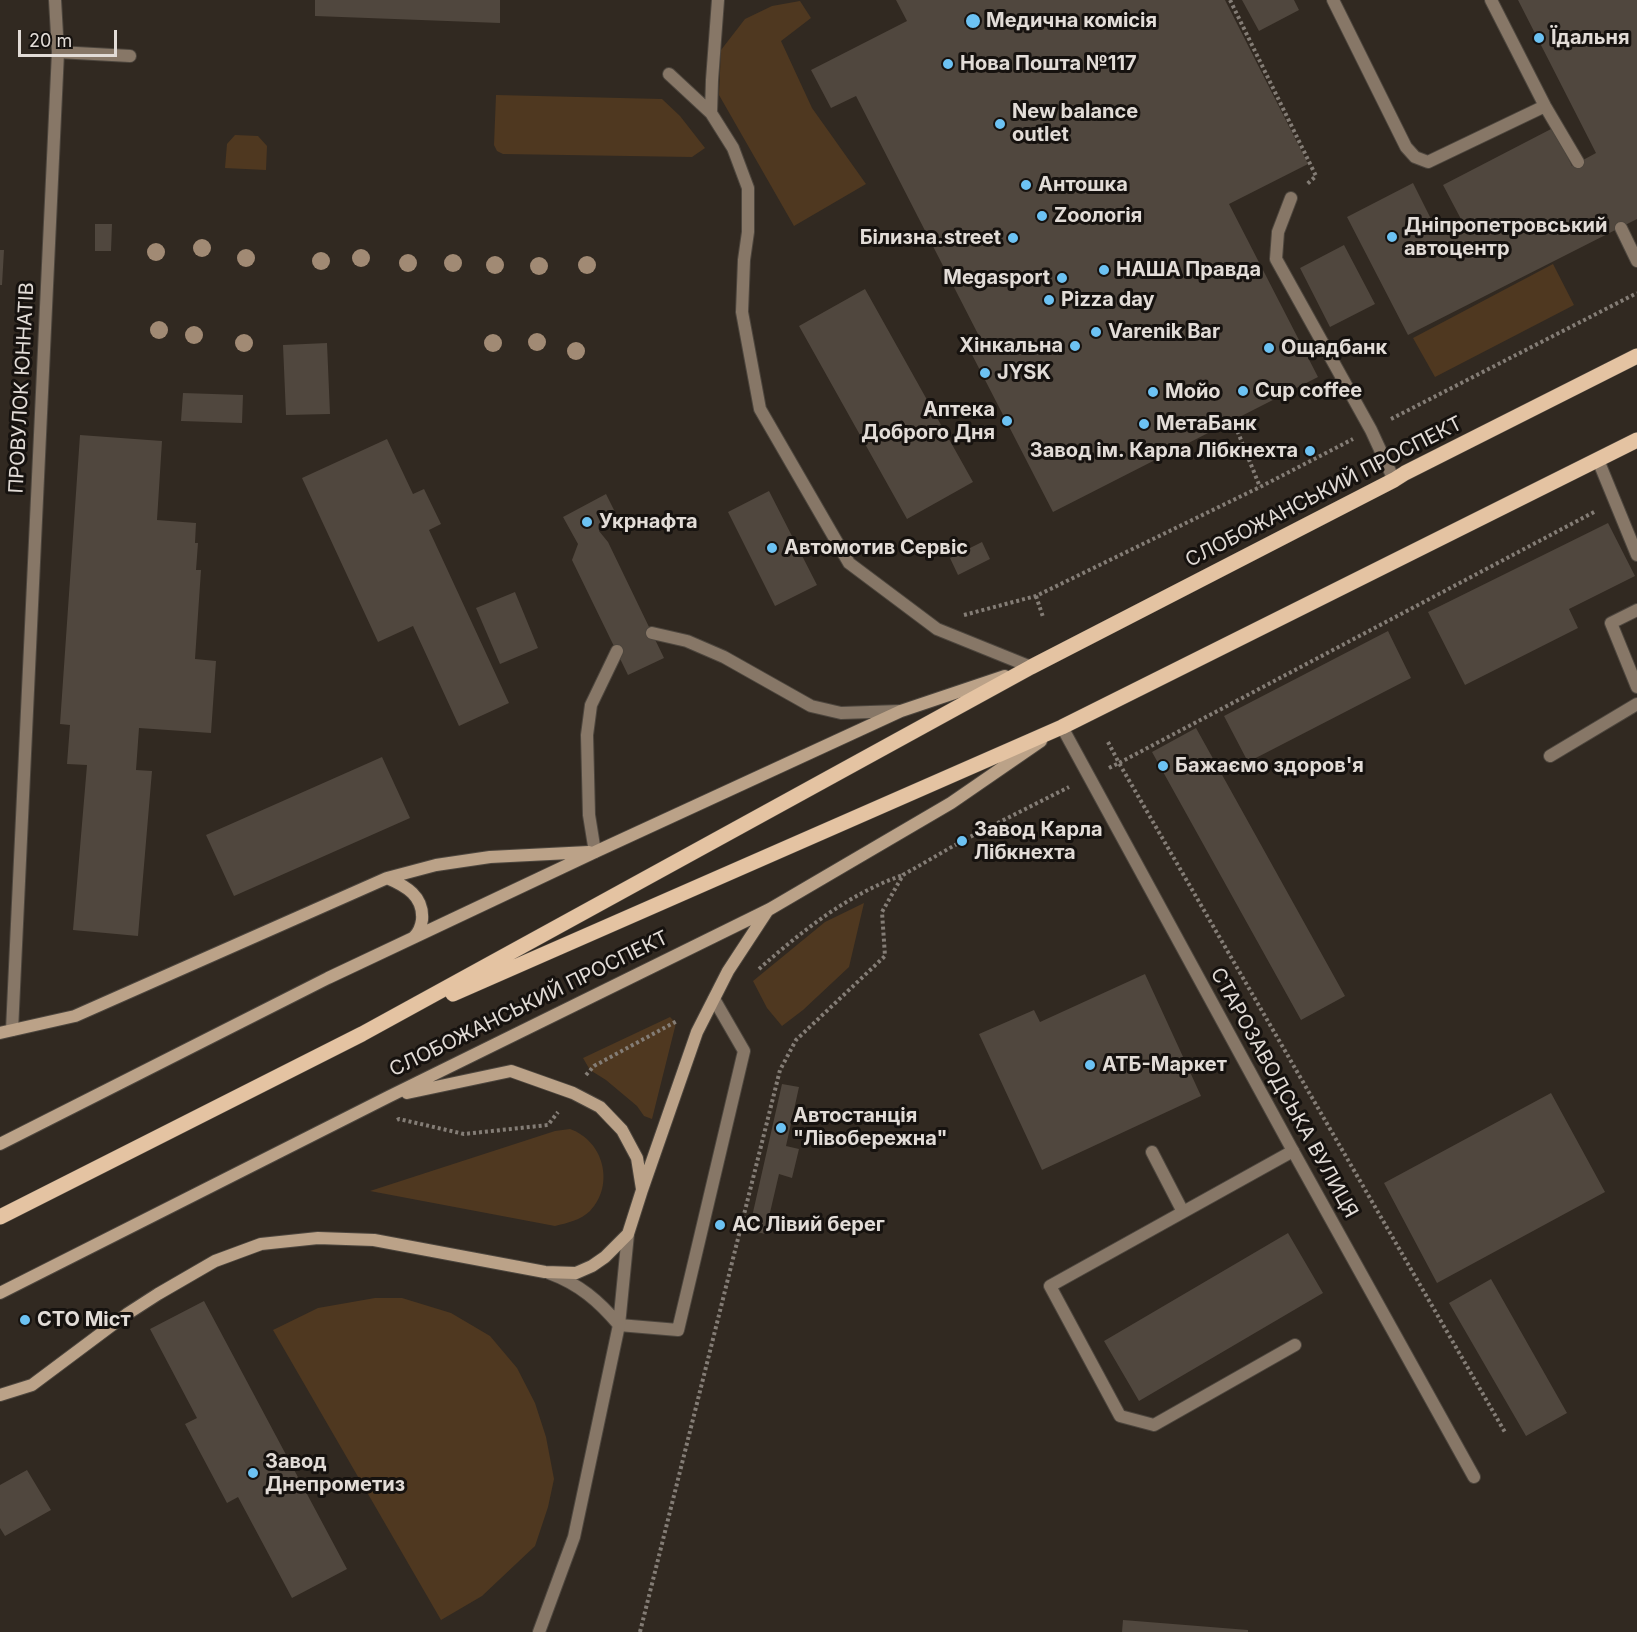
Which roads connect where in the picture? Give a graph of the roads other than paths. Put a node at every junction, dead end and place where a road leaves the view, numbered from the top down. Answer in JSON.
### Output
{"nodes":[{"id":1,"x":55,"y":0,"type":"edge"},
{"id":2,"x":718,"y":0,"type":"edge"},
{"id":3,"x":1333,"y":0,"type":"edge"},
{"id":4,"x":1491,"y":0,"type":"edge"},
{"id":5,"x":58,"y":52,"type":"junction"},
{"id":6,"x":130,"y":56,"type":"dead end"},
{"id":7,"x":669,"y":74,"type":"dead end"},
{"id":8,"x":1545,"y":106,"type":"junction"},
{"id":9,"x":711,"y":112,"type":"junction"},
{"id":10,"x":1578,"y":162,"type":"dead end"},
{"id":11,"x":1290,"y":198,"type":"road end"},
{"id":12,"x":1621,"y":228,"type":"dead end"},
{"id":13,"x":1637,"y":261,"type":"edge"},
{"id":14,"x":1637,"y":356,"type":"edge"},
{"id":15,"x":1637,"y":440,"type":"edge"},
{"id":16,"x":1598,"y":460,"type":"junction"},
{"id":17,"x":1394,"y":480,"type":"junction"},
{"id":18,"x":1637,"y":555,"type":"edge"},
{"id":19,"x":1637,"y":610,"type":"edge"},
{"id":20,"x":652,"y":633,"type":"dead end"},
{"id":21,"x":617,"y":651,"type":"dead end"},
{"id":22,"x":1031,"y":667,"type":"junction"},
{"id":23,"x":1637,"y":687,"type":"edge"},
{"id":24,"x":1637,"y":704,"type":"edge"},
{"id":25,"x":901,"y":711,"type":"junction"},
{"id":26,"x":1062,"y":727,"type":"junction"},
{"id":27,"x":1550,"y":756,"type":"dead end"},
{"id":28,"x":595,"y":852,"type":"junction"},
{"id":29,"x":387,"y":878,"type":"junction"},
{"id":30,"x":770,"y":909,"type":"junction"},
{"id":31,"x":411,"y":940,"type":"junction"},
{"id":32,"x":714,"y":999,"type":"junction"},
{"id":33,"x":6,"y":1032,"type":"edge"},
{"id":34,"x":362,"y":1034,"type":"junction"},
{"id":35,"x":388,"y":1097,"type":"junction"},
{"id":36,"x":0,"y":1144,"type":"edge"},
{"id":37,"x":1293,"y":1151,"type":"junction"},
{"id":38,"x":1152,"y":1152,"type":"dead end"},
{"id":39,"x":642,"y":1190,"type":"junction"},
{"id":40,"x":1183,"y":1212,"type":"junction"},
{"id":41,"x":0,"y":1216,"type":"edge"},
{"id":42,"x":628,"y":1234,"type":"junction"},
{"id":43,"x":545,"y":1272,"type":"junction"},
{"id":44,"x":0,"y":1293,"type":"edge"},
{"id":45,"x":619,"y":1325,"type":"junction"},
{"id":46,"x":1295,"y":1345,"type":"dead end"},
{"id":47,"x":0,"y":1395,"type":"edge"},
{"id":48,"x":1474,"y":1477,"type":"dead end"},
{"id":49,"x":539,"y":1632,"type":"edge"}],
"edges":[{"from":1,"to":5,"type":"street","name":"ПРОВУЛОК ЮННАТІВ"},
{"from":2,"to":9,"type":"street"},
{"from":3,"to":8,"type":"street"},
{"from":4,"to":8,"type":"street"},
{"from":5,"to":6,"type":"street"},
{"from":5,"to":33,"type":"street","name":"ПРОВУЛОК ЮННАТІВ"},
{"from":7,"to":9,"type":"street"},
{"from":8,"to":10,"type":"street"},
{"from":9,"to":22,"type":"street"},
{"from":11,"to":17,"type":"street"},
{"from":12,"to":13,"type":"street"},
{"from":14,"to":17,"type":"main road","name":"СЛОБОЖАНСЬКИЙ ПРОСПЕКТ"},
{"from":15,"to":16,"type":"main road","name":"СЛОБОЖАНСЬКИЙ ПРОСПЕКТ"},
{"from":16,"to":18,"type":"street"},
{"from":16,"to":26,"type":"main road","name":"СЛОБОЖАНСЬКИЙ ПРОСПЕКТ"},
{"from":17,"to":22,"type":"main road","name":"СЛОБОЖАНСЬКИЙ ПРОСПЕКТ"},
{"from":19,"to":23,"type":"street"},
{"from":20,"to":25,"type":"street"},
{"from":21,"to":28,"type":"street"},
{"from":22,"to":25,"type":"main road","name":"СЛОБОЖАНСЬКИЙ ПРОСПЕКТ"},
{"from":22,"to":34,"type":"main road","name":"СЛОБОЖАНСЬКИЙ ПРОСПЕКТ"},
{"from":24,"to":27,"type":"street"},
{"from":25,"to":28,"type":"main road","name":"СЛОБОЖАНСЬКИЙ ПРОСПЕКТ"},
{"from":26,"to":30,"type":"main road","name":"СЛОБОЖАНСЬКИЙ ПРОСПЕКТ"},
{"from":26,"to":34,"type":"main road","name":"СЛОБОЖАНСЬКИЙ ПРОСПЕКТ"},
{"from":26,"to":37,"type":"street","name":"СТАРОЗАВОДСЬКА ВУЛИЦЯ"},
{"from":28,"to":29,"type":"main road"},
{"from":28,"to":31,"type":"main road","name":"СЛОБОЖАНСЬКИЙ ПРОСПЕКТ"},
{"from":29,"to":31,"type":"main road"},
{"from":29,"to":33,"type":"main road"},
{"from":30,"to":32,"type":"main road"},
{"from":30,"to":35,"type":"main road","name":"СЛОБОЖАНСЬКИЙ ПРОСПЕКТ"},
{"from":31,"to":36,"type":"main road","name":"СЛОБОЖАНСЬКИЙ ПРОСПЕКТ"},
{"from":32,"to":39,"type":"main road"},
{"from":32,"to":45,"type":"street"},
{"from":34,"to":41,"type":"main road","name":"СЛОБОЖАНСЬКИЙ ПРОСПЕКТ"},
{"from":35,"to":39,"type":"main road"},
{"from":35,"to":44,"type":"main road","name":"СЛОБОЖАНСЬКИЙ ПРОСПЕКТ"},
{"from":37,"to":40,"type":"street"},
{"from":37,"to":48,"type":"street","name":"СТАРОЗАВОДСЬКА ВУЛИЦЯ"},
{"from":38,"to":40,"type":"street"},
{"from":39,"to":42,"type":"main road"},
{"from":40,"to":46,"type":"street"},
{"from":42,"to":43,"type":"main road"},
{"from":42,"to":45,"type":"street"},
{"from":43,"to":45,"type":"street"},
{"from":43,"to":47,"type":"main road"},
{"from":45,"to":49,"type":"street"}]}
